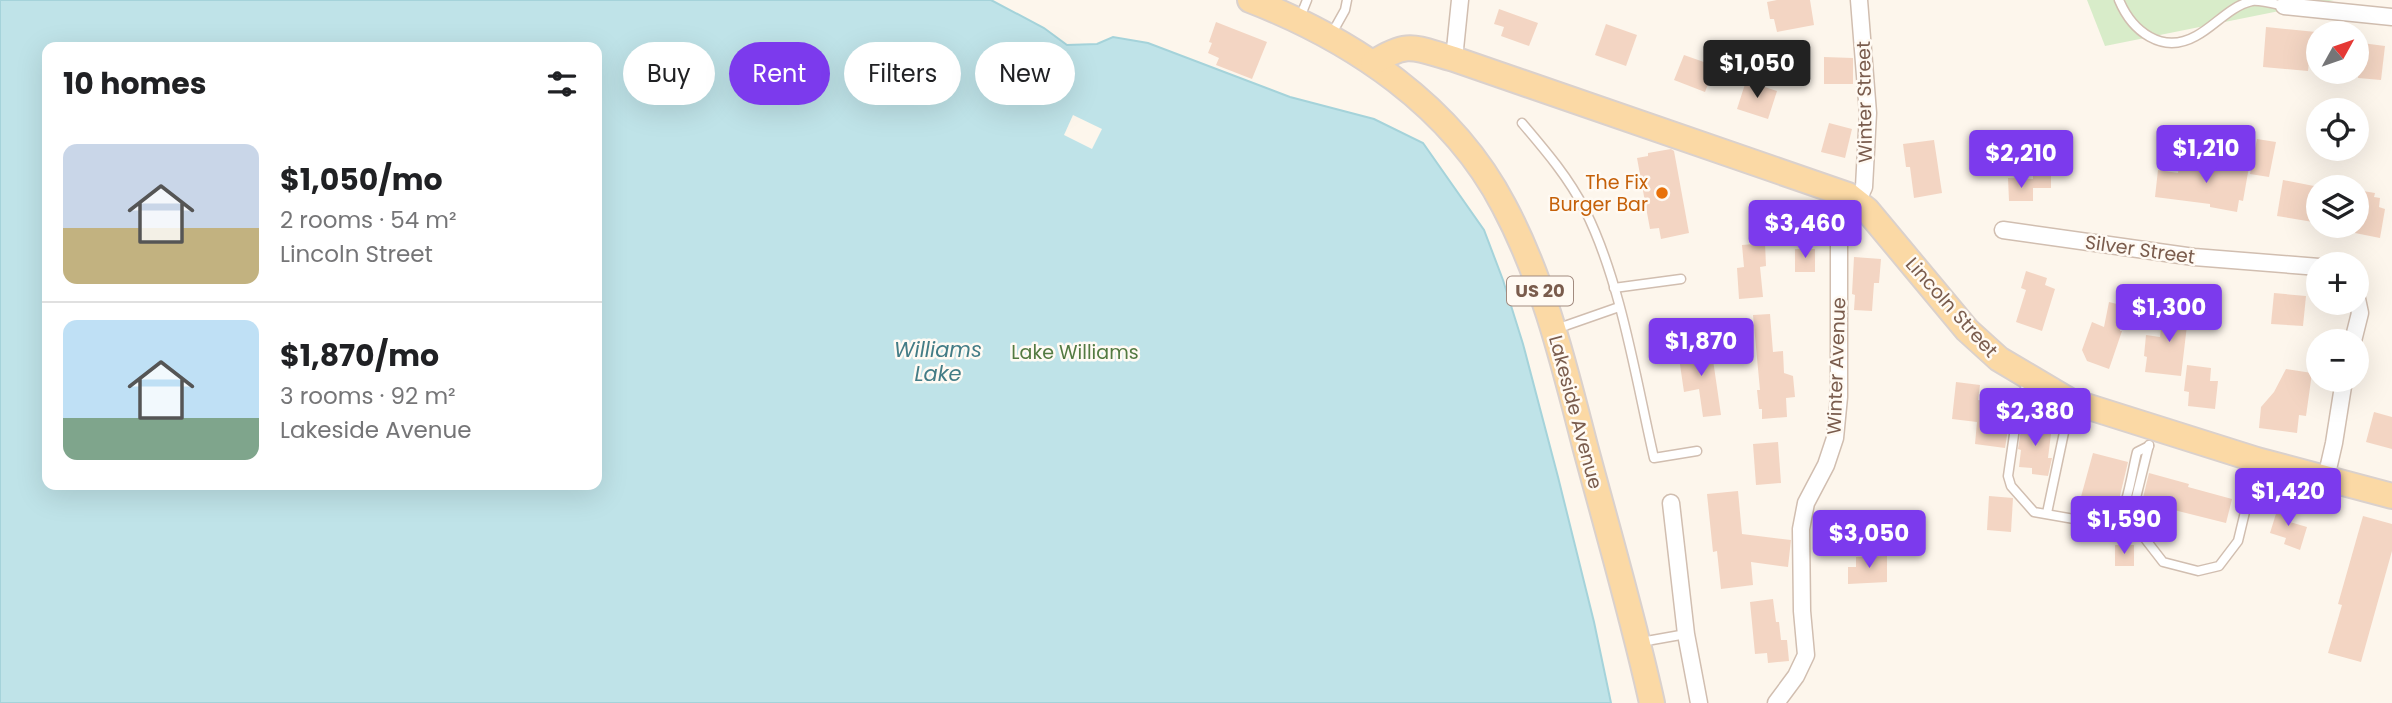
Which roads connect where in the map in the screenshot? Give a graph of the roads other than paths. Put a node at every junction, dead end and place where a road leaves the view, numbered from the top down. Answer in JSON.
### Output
{"nodes":[{"id":1,"x":1250,"y":0,"type":"edge"},
{"id":2,"x":1347,"y":0,"type":"edge"},
{"id":3,"x":1460,"y":0,"type":"edge"},
{"id":4,"x":1859,"y":0,"type":"edge"},
{"id":5,"x":2119,"y":0,"type":"edge"},
{"id":6,"x":2284,"y":6,"type":"joint"},
{"id":7,"x":1303,"y":11,"type":"edge"},
{"id":8,"x":2392,"y":17,"type":"edge"},
{"id":9,"x":1330,"y":38,"type":"junction"},
{"id":10,"x":1454,"y":59,"type":"junction"},
{"id":11,"x":1373,"y":63,"type":"junction"},
{"id":12,"x":1522,"y":122,"type":"dead end"},
{"id":13,"x":1857,"y":202,"type":"junction"},
{"id":14,"x":2003,"y":230,"type":"dead end"},
{"id":15,"x":2306,"y":266,"type":"edge"},
{"id":16,"x":1681,"y":279,"type":"dead end"},
{"id":17,"x":1614,"y":288,"type":"junction"},
{"id":18,"x":1619,"y":307,"type":"junction"},
{"id":19,"x":1554,"y":330,"type":"junction"},
{"id":20,"x":2029,"y":378,"type":"junction"},
{"id":21,"x":2342,"y":392,"type":"edge"},
{"id":22,"x":2070,"y":401,"type":"junction"},
{"id":23,"x":2151,"y":438,"type":"junction"},
{"id":24,"x":1697,"y":452,"type":"dead end"},
{"id":25,"x":2257,"y":460,"type":"junction"},
{"id":26,"x":2326,"y":478,"type":"junction"},
{"id":27,"x":2392,"y":496,"type":"edge"},
{"id":28,"x":1671,"y":503,"type":"dead end"},
{"id":29,"x":2047,"y":513,"type":"junction"},
{"id":30,"x":1686,"y":634,"type":"junction"},
{"id":31,"x":1638,"y":642,"type":"junction"},
{"id":32,"x":1652,"y":703,"type":"edge"},
{"id":33,"x":1699,"y":703,"type":"edge"},
{"id":34,"x":1776,"y":703,"type":"edge"}],
"edges":[{"from":1,"to":7,"type":"main road","name":"Lakeside Avenue","number":"US 20"},
{"from":2,"to":9,"type":"lane"},
{"from":3,"to":10,"type":"street"},
{"from":4,"to":13,"type":"street","name":"Winter Street"},
{"from":5,"to":6,"type":"lane"},
{"from":6,"to":8,"type":"street"},
{"from":7,"to":9,"type":"main road","name":"Lakeside Avenue","number":"US 20"},
{"from":9,"to":11,"type":"main road","name":"Lakeside Avenue","number":"US 20"},
{"from":10,"to":11,"type":"main road","name":"Lincoln Street"},
{"from":10,"to":13,"type":"main road","name":"Lincoln Street"},
{"from":11,"to":19,"type":"main road","name":"Lakeside Avenue","number":"US 20"},
{"from":12,"to":17,"type":"lane"},
{"from":13,"to":20,"type":"main road","name":"Lincoln Street"},
{"from":13,"to":34,"type":"street","name":"Winter Avenue"},
{"from":14,"to":15,"type":"street","name":"Silver Street"},
{"from":16,"to":17,"type":"lane"},
{"from":17,"to":18,"type":"lane"},
{"from":18,"to":19,"type":"lane"},
{"from":18,"to":24,"type":"lane"},
{"from":19,"to":31,"type":"main road","name":"Lakeside Avenue","number":"US 20"},
{"from":20,"to":22,"type":"main road","name":"Lincoln Street"},
{"from":20,"to":29,"type":"lane"},
{"from":21,"to":26,"type":"street"},
{"from":22,"to":23,"type":"main road","name":"Lincoln Street"},
{"from":22,"to":29,"type":"lane"},
{"from":23,"to":25,"type":"main road","name":"Lincoln Street"},
{"from":23,"to":25,"type":"lane"},
{"from":23,"to":29,"type":"lane"},
{"from":25,"to":26,"type":"main road","name":"Lincoln Street"},
{"from":26,"to":27,"type":"main road","name":"Lincoln Street"},
{"from":28,"to":30,"type":"street"},
{"from":30,"to":31,"type":"lane"},
{"from":30,"to":33,"type":"street"},
{"from":31,"to":32,"type":"main road","name":"Lakeside Avenue","number":"US 20"}]}
